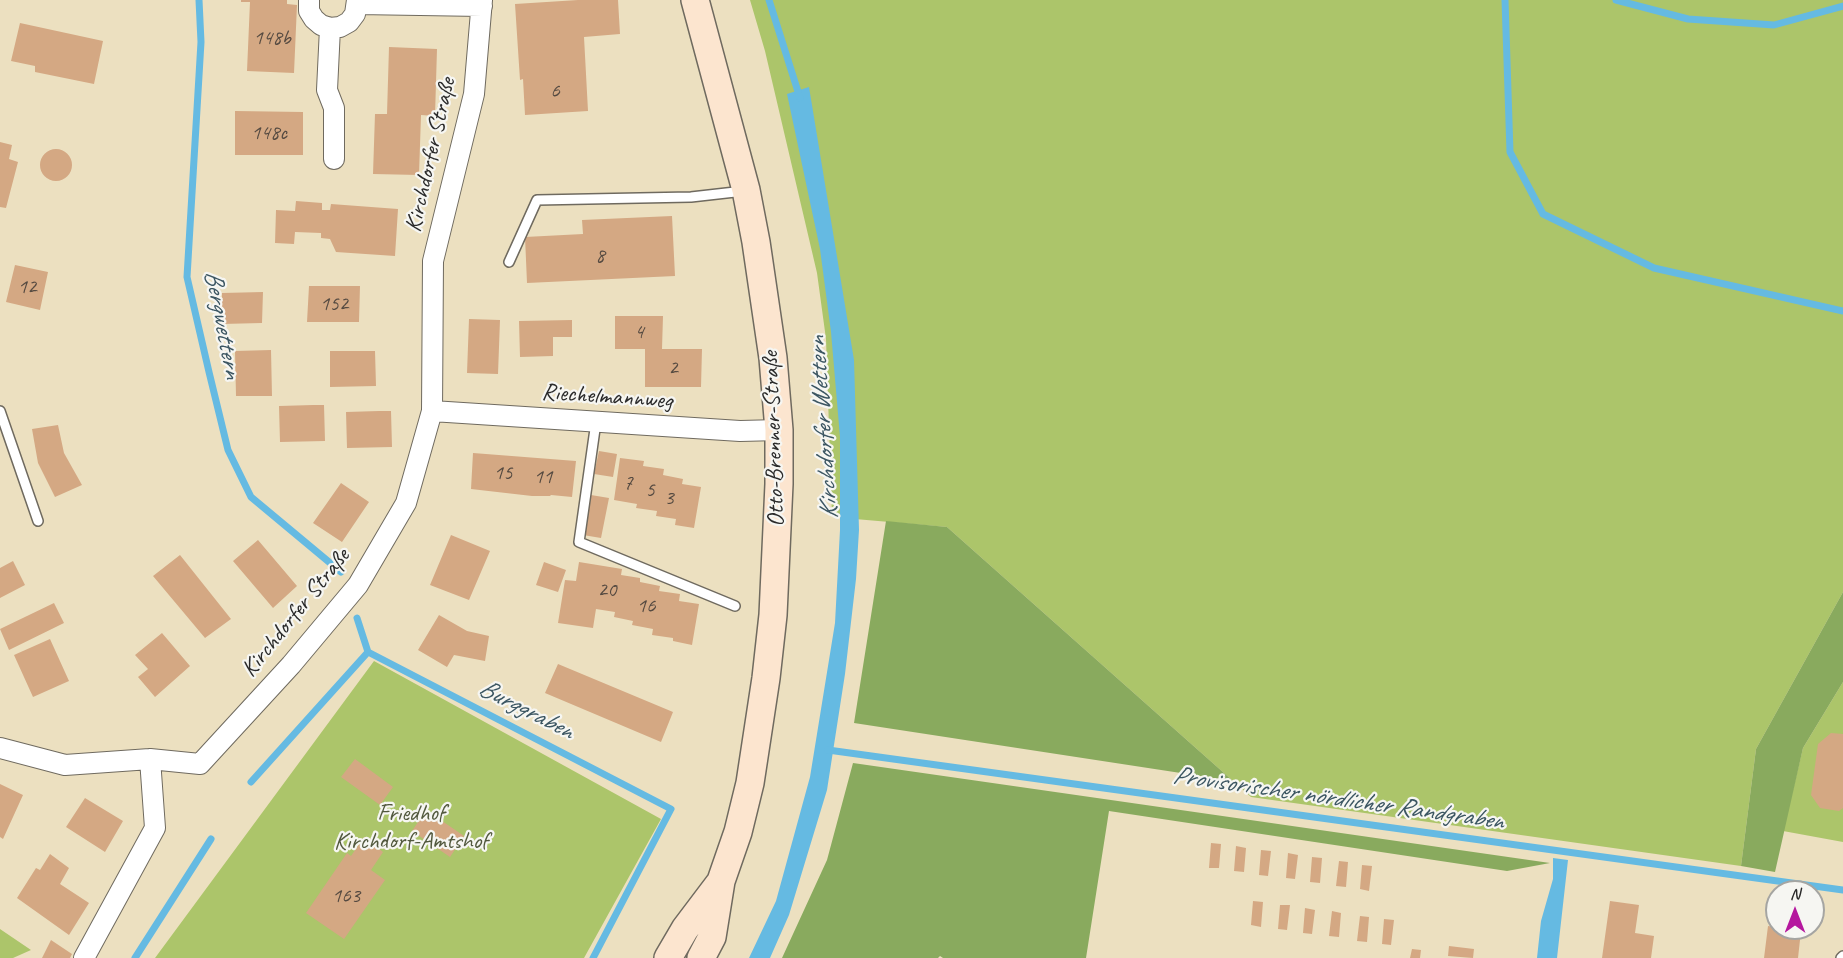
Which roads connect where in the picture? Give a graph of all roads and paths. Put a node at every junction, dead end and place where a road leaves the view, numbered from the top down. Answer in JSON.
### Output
{"nodes":[{"id":1,"x":309,"y":0,"type":"edge"},
{"id":2,"x":695,"y":0,"type":"edge"},
{"id":3,"x":357,"y":2,"type":"edge"},
{"id":4,"x":482,"y":3,"type":"edge"},
{"id":5,"x":330,"y":28,"type":"junction"},
{"id":6,"x":334,"y":159,"type":"dead end"},
{"id":7,"x":747,"y":190,"type":"junction"},
{"id":8,"x":509,"y":262,"type":"dead end"},
{"id":9,"x":0,"y":411,"type":"edge"},
{"id":10,"x":432,"y":411,"type":"junction"},
{"id":11,"x":596,"y":422,"type":"junction"},
{"id":12,"x":779,"y":430,"type":"junction"},
{"id":13,"x":38,"y":521,"type":"dead end"},
{"id":14,"x":735,"y":606,"type":"dead end"},
{"id":15,"x":0,"y":748,"type":"edge"},
{"id":16,"x":150,"y":759,"type":"junction"},
{"id":17,"x":721,"y":881,"type":"junction"},
{"id":18,"x":84,"y":958,"type":"edge"},
{"id":19,"x":668,"y":958,"type":"edge"},
{"id":20,"x":701,"y":958,"type":"edge"}],
"edges":[{"from":1,"to":5,"type":"street"},
{"from":2,"to":7,"type":"main road","name":"Otto-Brenner-Straße"},
{"from":3,"to":4,"type":"street","name":"Kirchdorfer Straße"},
{"from":3,"to":5,"type":"street","name":"Kirchdorfer Straße"},
{"from":4,"to":10,"type":"street","name":"Kirchdorfer Straße"},
{"from":5,"to":6,"type":"street"},
{"from":7,"to":8,"type":"lane"},
{"from":7,"to":12,"type":"main road","name":"Otto-Brenner-Straße"},
{"from":9,"to":13,"type":"lane"},
{"from":10,"to":11,"type":"street","name":"Riechelmannweg"},
{"from":10,"to":16,"type":"street","name":"Kirchdorfer Straße"},
{"from":11,"to":12,"type":"street","name":"Riechelmannweg"},
{"from":11,"to":14,"type":"lane"},
{"from":12,"to":17,"type":"main road","name":"Otto-Brenner-Straße"},
{"from":15,"to":16,"type":"street"},
{"from":16,"to":18,"type":"street"},
{"from":17,"to":19,"type":"main road","name":"Otto-Brenner-Straße"},
{"from":17,"to":20,"type":"main road","name":"Otto-Brenner-Straße"}]}
